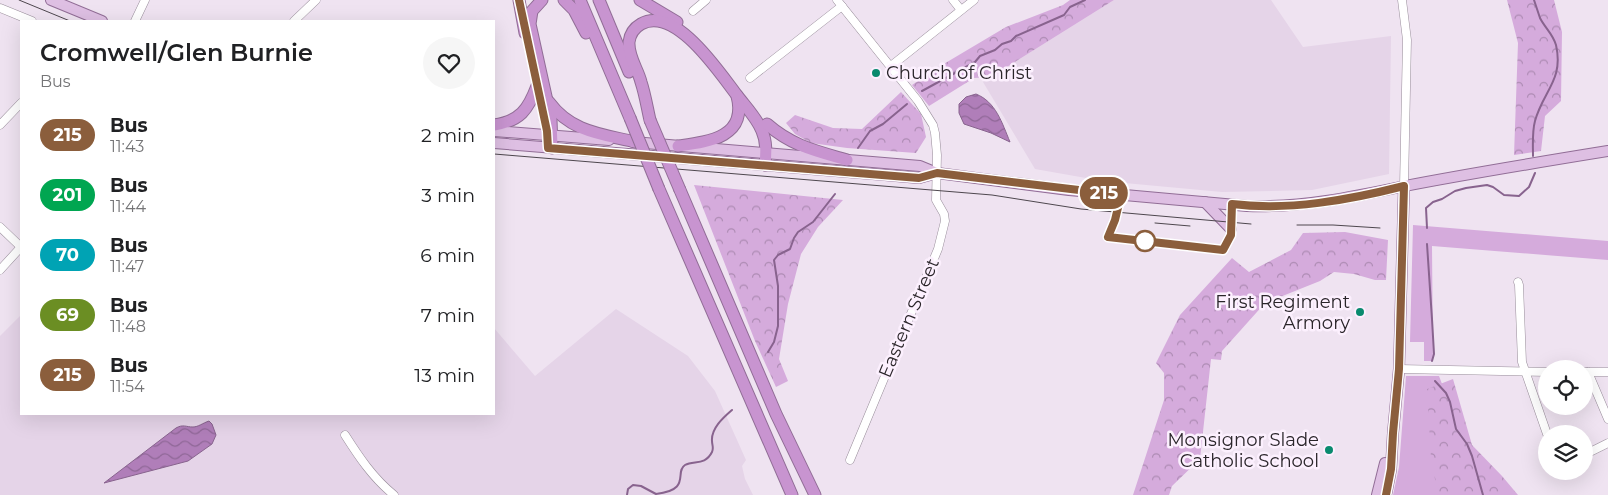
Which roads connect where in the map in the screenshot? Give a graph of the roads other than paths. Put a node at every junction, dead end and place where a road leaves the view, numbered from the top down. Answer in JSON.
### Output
{"nodes":[{"id":1,"x":51,"y":0,"type":"edge"},
{"id":2,"x":145,"y":0,"type":"edge"},
{"id":3,"x":316,"y":0,"type":"edge"},
{"id":4,"x":519,"y":0,"type":"edge"},
{"id":5,"x":542,"y":0,"type":"edge"},
{"id":6,"x":564,"y":0,"type":"edge"},
{"id":7,"x":580,"y":0,"type":"edge"},
{"id":8,"x":599,"y":0,"type":"edge"},
{"id":9,"x":640,"y":0,"type":"edge"},
{"id":10,"x":706,"y":0,"type":"edge"},
{"id":11,"x":953,"y":0,"type":"edge"},
{"id":12,"x":974,"y":0,"type":"edge"},
{"id":13,"x":1402,"y":0,"type":"edge"},
{"id":14,"x":839,"y":3,"type":"edge"},
{"id":15,"x":0,"y":8,"type":"edge"},
{"id":16,"x":961,"y":10,"type":"junction"},
{"id":17,"x":693,"y":11,"type":"dead end"},
{"id":18,"x":30,"y":20,"type":"edge"},
{"id":19,"x":100,"y":20,"type":"edge"},
{"id":20,"x":135,"y":20,"type":"edge"},
{"id":21,"x":295,"y":20,"type":"edge"},
{"id":22,"x":891,"y":66,"type":"junction"},
{"id":23,"x":750,"y":78,"type":"dead end"},
{"id":24,"x":537,"y":86,"type":"junction"},
{"id":25,"x":620,"y":94,"type":"junction"},
{"id":26,"x":736,"y":95,"type":"junction"},
{"id":27,"x":546,"y":96,"type":"junction"},
{"id":28,"x":20,"y":104,"type":"edge"},
{"id":29,"x":650,"y":120,"type":"junction"},
{"id":30,"x":767,"y":124,"type":"junction"},
{"id":31,"x":0,"y":125,"type":"edge"},
{"id":32,"x":495,"y":125,"type":"edge"},
{"id":33,"x":495,"y":131,"type":"edge"},
{"id":34,"x":550,"y":136,"type":"junction"},
{"id":35,"x":635,"y":142,"type":"junction"},
{"id":36,"x":495,"y":143,"type":"edge"},
{"id":37,"x":678,"y":146,"type":"junction"},
{"id":38,"x":550,"y":148,"type":"junction"},
{"id":39,"x":1608,"y":151,"type":"edge"},
{"id":40,"x":768,"y":160,"type":"junction"},
{"id":41,"x":847,"y":160,"type":"junction"},
{"id":42,"x":937,"y":173,"type":"junction"},
{"id":43,"x":1404,"y":186,"type":"junction"},
{"id":44,"x":1205,"y":202,"type":"junction"},
{"id":45,"x":0,"y":227,"type":"edge"},
{"id":46,"x":1232,"y":229,"type":"dead end"},
{"id":47,"x":20,"y":246,"type":"edge"},
{"id":48,"x":20,"y":248,"type":"edge"},
{"id":49,"x":0,"y":270,"type":"edge"},
{"id":50,"x":1518,"y":282,"type":"dead end"},
{"id":51,"x":1399,"y":369,"type":"junction"},
{"id":52,"x":1524,"y":371,"type":"junction"},
{"id":53,"x":1538,"y":372,"type":"edge"},
{"id":54,"x":1593,"y":372,"type":"edge"},
{"id":55,"x":1608,"y":372,"type":"edge"},
{"id":56,"x":1593,"y":387,"type":"edge"},
{"id":57,"x":1608,"y":419,"type":"edge"},
{"id":58,"x":1544,"y":425,"type":"edge"},
{"id":59,"x":1393,"y":433,"type":"junction"},
{"id":60,"x":345,"y":435,"type":"dead end"},
{"id":61,"x":1608,"y":443,"type":"edge"},
{"id":62,"x":1593,"y":451,"type":"edge"},
{"id":63,"x":850,"y":460,"type":"dead end"},
{"id":64,"x":394,"y":495,"type":"edge"},
{"id":65,"x":791,"y":495,"type":"edge"},
{"id":66,"x":815,"y":495,"type":"edge"},
{"id":67,"x":1377,"y":495,"type":"edge"},
{"id":68,"x":1386,"y":495,"type":"edge"}],
"edges":[{"from":1,"to":19,"type":"main road"},
{"from":2,"to":20,"type":"street"},
{"from":3,"to":21,"type":"street"},
{"from":4,"to":24,"type":"highway"},
{"from":5,"to":27,"type":"highway"},
{"from":6,"to":25,"type":"highway"},
{"from":7,"to":25,"type":"highway"},
{"from":8,"to":29,"type":"highway"},
{"from":9,"to":30,"type":"highway"},
{"from":10,"to":17,"type":"street"},
{"from":11,"to":16,"type":"street"},
{"from":12,"to":16,"type":"street"},
{"from":13,"to":43,"type":"street"},
{"from":14,"to":22,"type":"street"},
{"from":14,"to":23,"type":"street"},
{"from":15,"to":18,"type":"street"},
{"from":16,"to":22,"type":"street"},
{"from":22,"to":42,"type":"street","name":"Eastern Street"},
{"from":24,"to":32,"type":"highway"},
{"from":24,"to":34,"type":"highway"},
{"from":25,"to":65,"type":"highway","bridge":true},
{"from":26,"to":29,"type":"highway"},
{"from":26,"to":37,"type":"highway"},
{"from":26,"to":40,"type":"highway"},
{"from":27,"to":34,"type":"highway"},
{"from":27,"to":35,"type":"highway"},
{"from":28,"to":31,"type":"street"},
{"from":29,"to":66,"type":"highway","bridge":true},
{"from":30,"to":40,"type":"highway"},
{"from":30,"to":41,"type":"highway"},
{"from":33,"to":34,"type":"main road"},
{"from":34,"to":35,"type":"main road"},
{"from":34,"to":38,"type":"highway"},
{"from":35,"to":37,"type":"main road"},
{"from":36,"to":38,"type":"main road"},
{"from":37,"to":40,"type":"main road"},
{"from":38,"to":40,"type":"main road"},
{"from":39,"to":43,"type":"main road"},
{"from":40,"to":41,"type":"main road"},
{"from":40,"to":42,"type":"main road"},
{"from":41,"to":42,"type":"main road"},
{"from":42,"to":44,"type":"main road"},
{"from":42,"to":63,"type":"street","name":"Eastern Street"},
{"from":43,"to":44,"type":"main road"},
{"from":43,"to":51,"type":"main road"},
{"from":44,"to":46,"type":"main road"},
{"from":45,"to":47,"type":"street"},
{"from":48,"to":49,"type":"street"},
{"from":50,"to":52,"type":"street"},
{"from":51,"to":52,"type":"street"},
{"from":51,"to":59,"type":"main road"},
{"from":52,"to":53,"type":"street"},
{"from":52,"to":58,"type":"street"},
{"from":54,"to":55,"type":"street"},
{"from":56,"to":57,"type":"street"},
{"from":59,"to":67,"type":"main road"},
{"from":59,"to":68,"type":"main road"},
{"from":60,"to":64,"type":"street"},
{"from":61,"to":62,"type":"street"}]}
